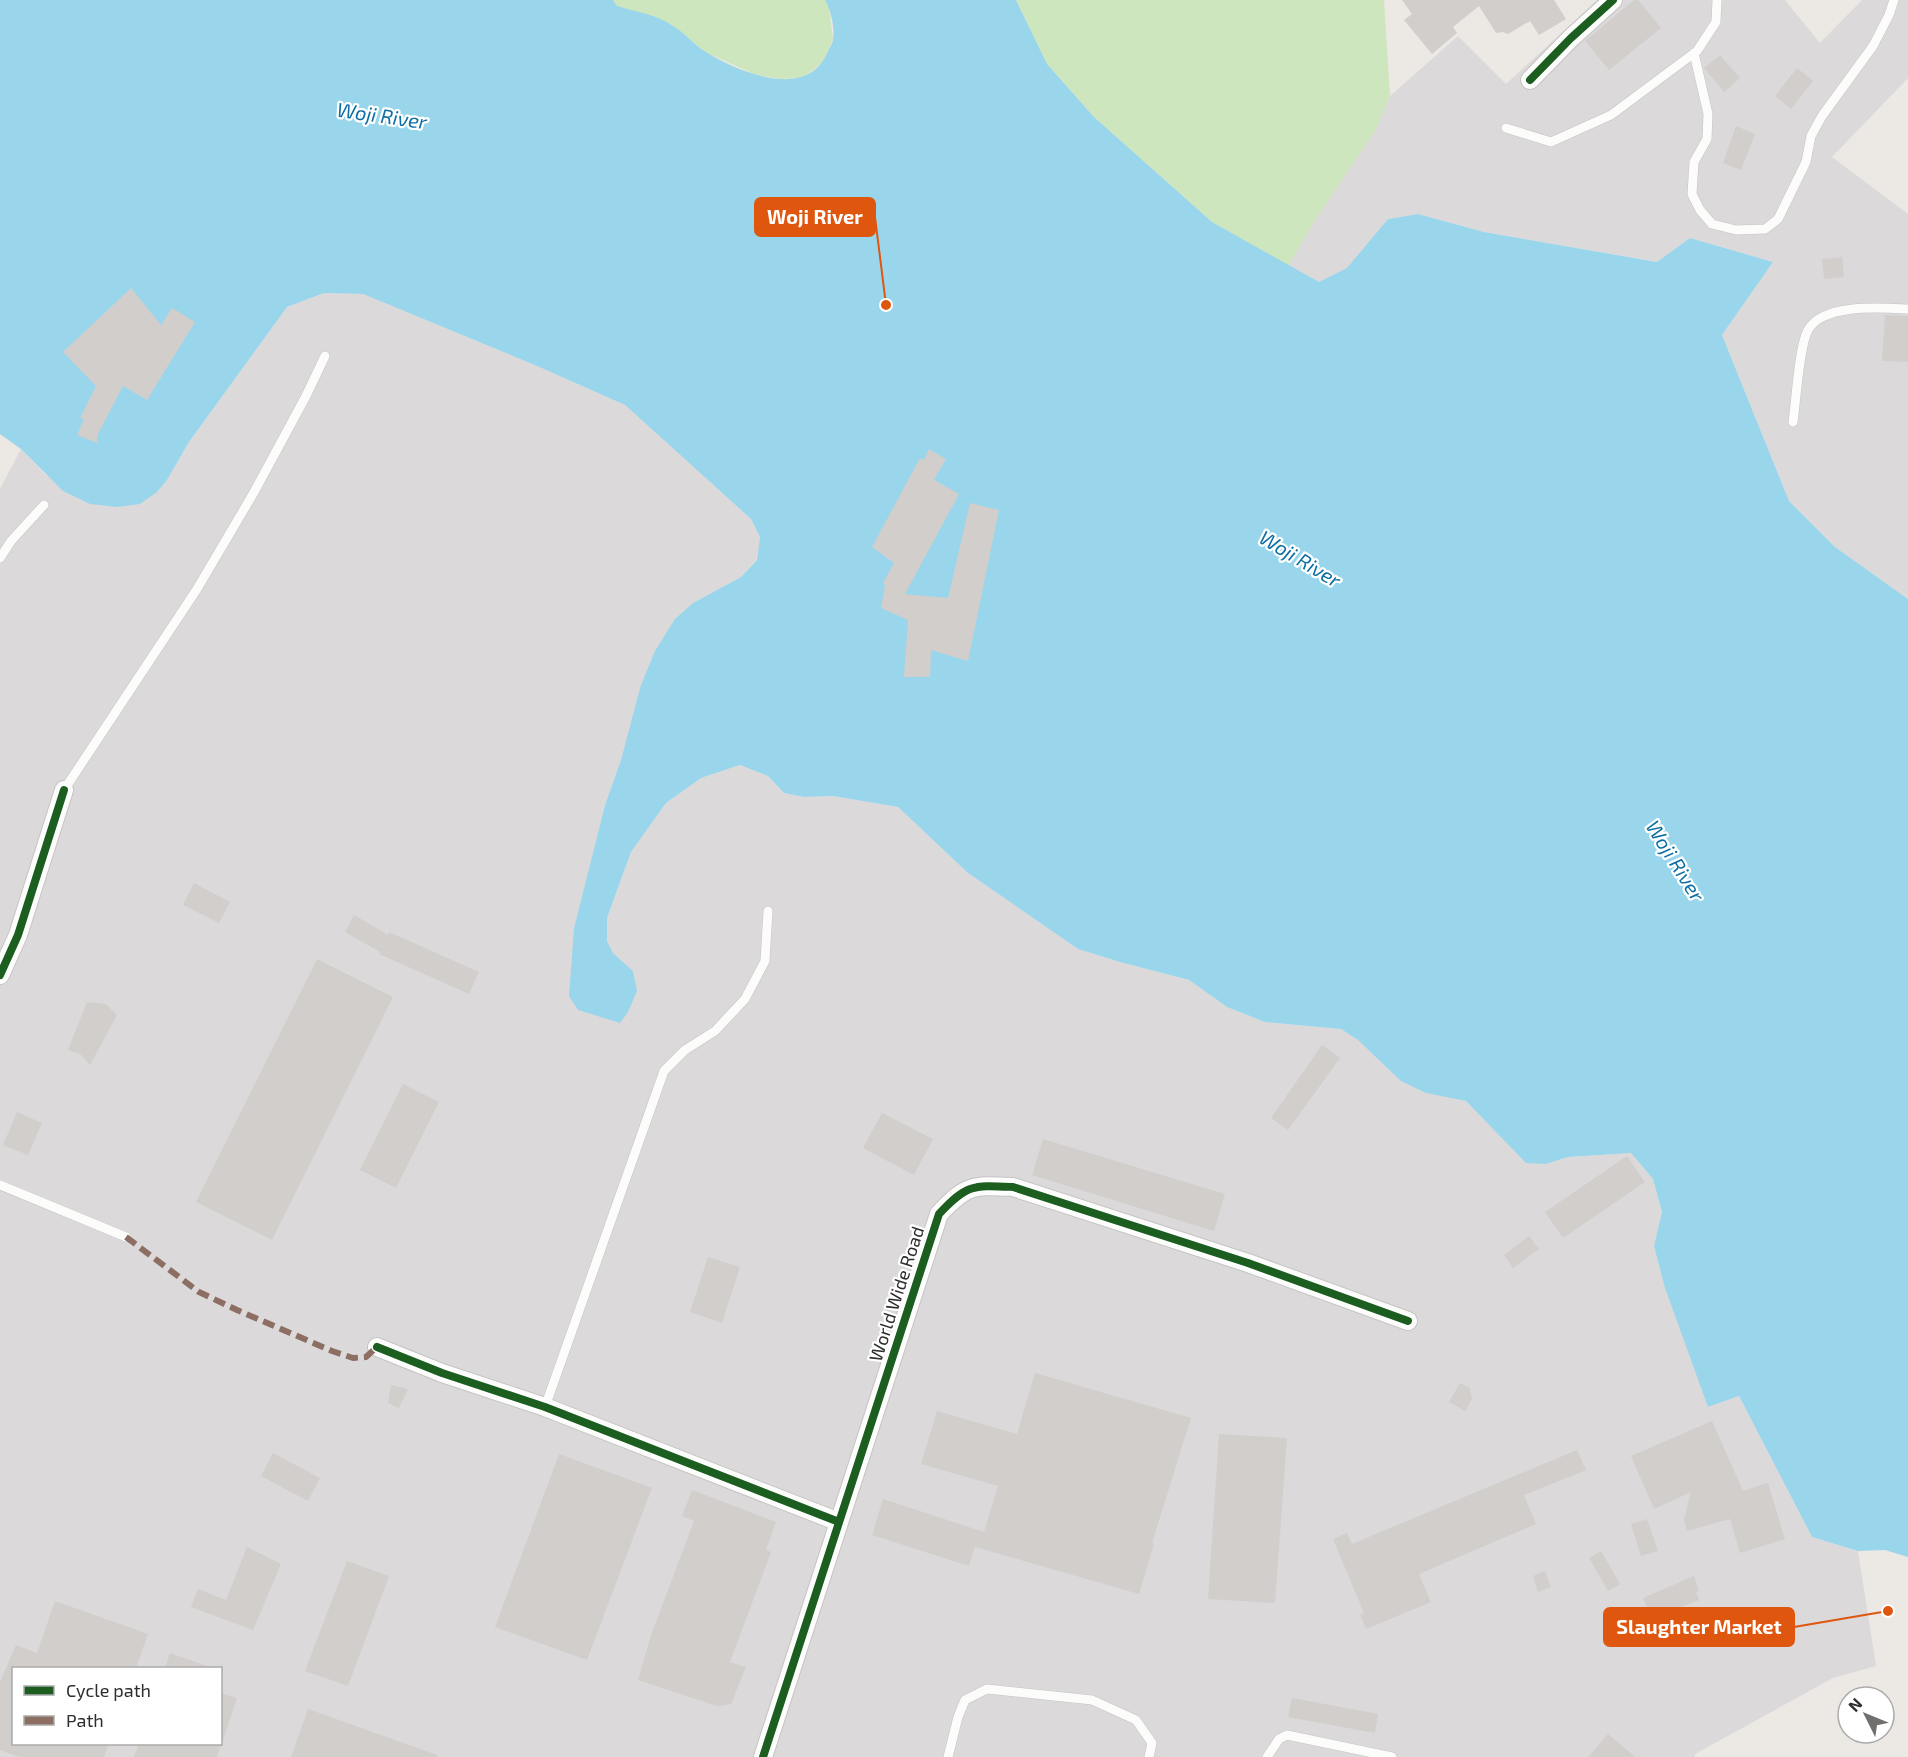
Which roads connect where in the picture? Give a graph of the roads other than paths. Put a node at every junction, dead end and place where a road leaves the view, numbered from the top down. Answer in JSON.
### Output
{"nodes":[{"id":1,"x":1613,"y":0,"type":"edge"},
{"id":2,"x":1717,"y":0,"type":"edge"},
{"id":3,"x":1894,"y":0,"type":"edge"},
{"id":4,"x":1694,"y":53,"type":"junction"},
{"id":5,"x":1530,"y":80,"type":"dead end"},
{"id":6,"x":1506,"y":128,"type":"dead end"},
{"id":7,"x":1908,"y":309,"type":"edge"},
{"id":8,"x":325,"y":356,"type":"dead end"},
{"id":9,"x":1793,"y":422,"type":"dead end"},
{"id":10,"x":44,"y":506,"type":"dead end"},
{"id":11,"x":0,"y":558,"type":"edge"},
{"id":12,"x":64,"y":790,"type":"joint"},
{"id":13,"x":768,"y":911,"type":"dead end"},
{"id":14,"x":0,"y":975,"type":"edge"},
{"id":15,"x":0,"y":1185,"type":"edge"},
{"id":16,"x":126,"y":1237,"type":"dead end"},
{"id":17,"x":1408,"y":1321,"type":"dead end"},
{"id":18,"x":377,"y":1347,"type":"dead end"},
{"id":19,"x":545,"y":1407,"type":"junction"},
{"id":20,"x":839,"y":1522,"type":"junction"},
{"id":21,"x":763,"y":1757,"type":"edge"},
{"id":22,"x":948,"y":1757,"type":"edge"},
{"id":23,"x":1149,"y":1757,"type":"edge"},
{"id":24,"x":1267,"y":1757,"type":"edge"},
{"id":25,"x":1392,"y":1757,"type":"edge"}],
"edges":[{"from":1,"to":5,"type":"street"},
{"from":2,"to":4,"type":"lane"},
{"from":3,"to":4,"type":"lane"},
{"from":4,"to":6,"type":"lane"},
{"from":7,"to":9,"type":"lane"},
{"from":8,"to":12,"type":"lane"},
{"from":10,"to":11,"type":"lane"},
{"from":12,"to":14,"type":"street"},
{"from":13,"to":19,"type":"lane"},
{"from":15,"to":16,"type":"lane"},
{"from":17,"to":20,"type":"street","name":"World Wide Road"},
{"from":18,"to":19,"type":"street"},
{"from":19,"to":20,"type":"street"},
{"from":20,"to":21,"type":"street","name":"World Wide Road"},
{"from":22,"to":23,"type":"lane"},
{"from":24,"to":25,"type":"lane"}]}
